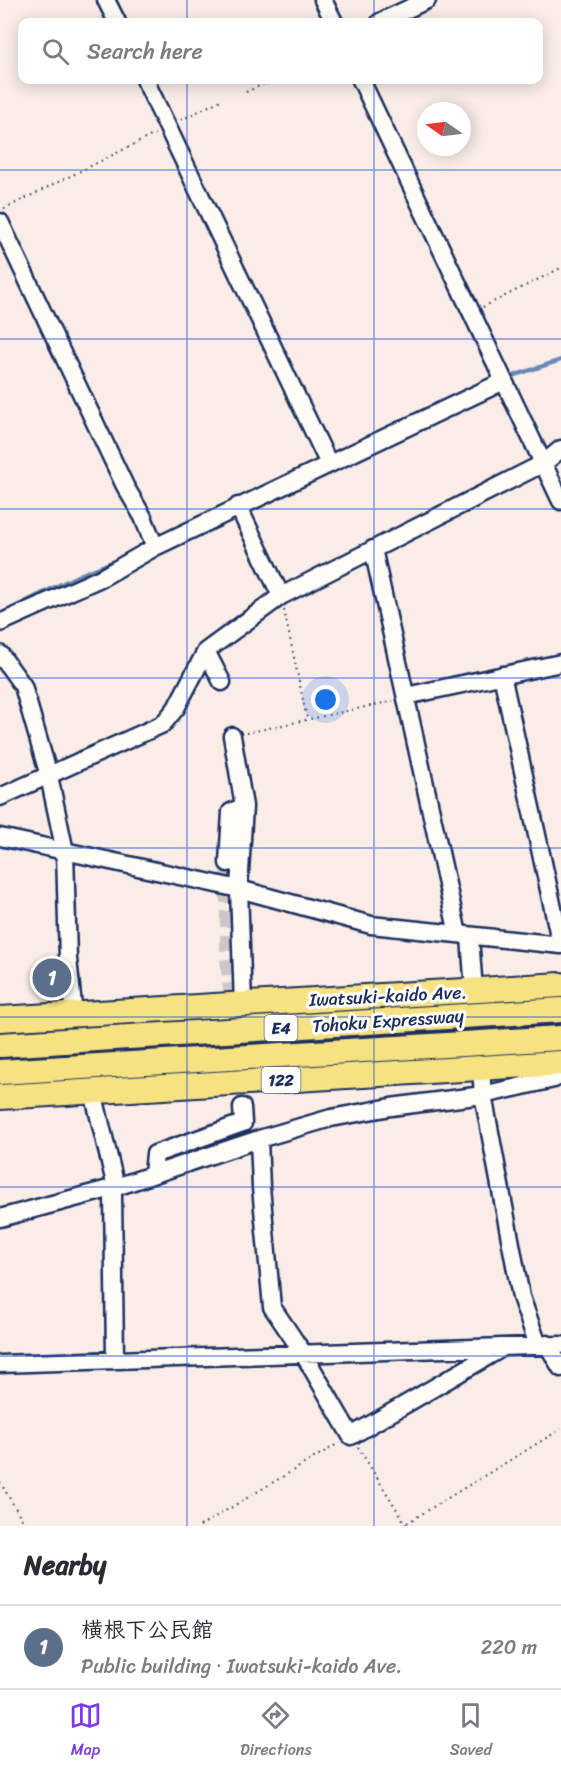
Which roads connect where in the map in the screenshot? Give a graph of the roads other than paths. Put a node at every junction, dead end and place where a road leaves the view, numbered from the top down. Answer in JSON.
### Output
{"nodes":[{"id":1,"x":106,"y":0,"type":"edge"},
{"id":2,"x":323,"y":0,"type":"edge"},
{"id":3,"x":427,"y":0,"type":"edge"},
{"id":4,"x":115,"y":18,"type":"edge"},
{"id":5,"x":332,"y":18,"type":"edge"},
{"id":6,"x":389,"y":18,"type":"edge"},
{"id":7,"x":147,"y":84,"type":"edge"},
{"id":8,"x":363,"y":84,"type":"edge"},
{"id":9,"x":0,"y":222,"type":"edge"},
{"id":10,"x":504,"y":381,"type":"junction"},
{"id":11,"x":561,"y":449,"type":"edge"},
{"id":12,"x":544,"y":463,"type":"junction"},
{"id":13,"x":561,"y":463,"type":"edge"},
{"id":14,"x":329,"y":464,"type":"junction"},
{"id":15,"x":561,"y":501,"type":"edge"},
{"id":16,"x":238,"y":506,"type":"junction"},
{"id":17,"x":155,"y":547,"type":"junction"},
{"id":18,"x":373,"y":549,"type":"junction"},
{"id":19,"x":281,"y":596,"type":"junction"},
{"id":20,"x":0,"y":623,"type":"edge"},
{"id":21,"x":206,"y":651,"type":"junction"},
{"id":22,"x":0,"y":654,"type":"edge"},
{"id":23,"x":561,"y":663,"type":"edge"},
{"id":24,"x":502,"y":675,"type":"junction"},
{"id":25,"x":222,"y":682,"type":"dead end"},
{"id":26,"x":407,"y":697,"type":"junction"},
{"id":27,"x":232,"y":736,"type":"road end"},
{"id":28,"x":49,"y":776,"type":"junction"},
{"id":29,"x":0,"y":797,"type":"edge"},
{"id":30,"x":244,"y":806,"type":"junction"},
{"id":31,"x":0,"y":837,"type":"edge"},
{"id":32,"x":65,"y":852,"type":"junction"},
{"id":33,"x":228,"y":863,"type":"tunnel mouth"},
{"id":34,"x":238,"y":889,"type":"junction"},
{"id":35,"x":464,"y":936,"type":"junction"},
{"id":36,"x":561,"y":945,"type":"edge"},
{"id":37,"x":561,"y":985,"type":"edge"},
{"id":38,"x":474,"y":991,"type":"junction"},
{"id":39,"x":243,"y":1005,"type":"junction"},
{"id":40,"x":561,"y":1010,"type":"edge"},
{"id":41,"x":74,"y":1015,"type":"junction"},
{"id":42,"x":0,"y":1019,"type":"edge"},
{"id":43,"x":561,"y":1038,"type":"edge"},
{"id":44,"x":0,"y":1045,"type":"edge"},
{"id":45,"x":561,"y":1064,"type":"edge"},
{"id":46,"x":481,"y":1069,"type":"junction"},
{"id":47,"x":0,"y":1072,"type":"edge"},
{"id":48,"x":561,"y":1075,"type":"edge"},
{"id":49,"x":93,"y":1092,"type":"junction"},
{"id":50,"x":483,"y":1095,"type":"junction"},
{"id":51,"x":0,"y":1097,"type":"edge"},
{"id":52,"x":242,"y":1107,"type":"tunnel mouth"},
{"id":53,"x":259,"y":1139,"type":"junction"},
{"id":54,"x":153,"y":1174,"type":"junction"},
{"id":55,"x":116,"y":1187,"type":"junction"},
{"id":56,"x":0,"y":1218,"type":"edge"},
{"id":57,"x":548,"y":1345,"type":"edge"},
{"id":58,"x":505,"y":1346,"type":"junction"},
{"id":59,"x":303,"y":1353,"type":"junction"},
{"id":60,"x":115,"y":1360,"type":"junction"},
{"id":61,"x":0,"y":1364,"type":"edge"},
{"id":62,"x":561,"y":1368,"type":"edge"}],
"edges":[{"from":1,"to":4,"type":"street"},
{"from":2,"to":5,"type":"street"},
{"from":3,"to":6,"type":"street"},
{"from":7,"to":14,"type":"street"},
{"from":8,"to":10,"type":"street"},
{"from":9,"to":17,"type":"street"},
{"from":10,"to":12,"type":"street"},
{"from":10,"to":14,"type":"street"},
{"from":11,"to":12,"type":"street"},
{"from":12,"to":13,"type":"street"},
{"from":12,"to":15,"type":"street"},
{"from":12,"to":18,"type":"street"},
{"from":14,"to":16,"type":"street"},
{"from":16,"to":17,"type":"street"},
{"from":16,"to":19,"type":"street"},
{"from":17,"to":20,"type":"street"},
{"from":18,"to":19,"type":"street"},
{"from":18,"to":26,"type":"street"},
{"from":19,"to":21,"type":"street"},
{"from":21,"to":25,"type":"street"},
{"from":21,"to":28,"type":"street"},
{"from":22,"to":28,"type":"street"},
{"from":23,"to":24,"type":"street"},
{"from":24,"to":26,"type":"street"},
{"from":24,"to":36,"type":"street"},
{"from":26,"to":35,"type":"street"},
{"from":27,"to":30,"type":"street"},
{"from":28,"to":29,"type":"street"},
{"from":28,"to":32,"type":"street"},
{"from":30,"to":33,"type":"street"},
{"from":30,"to":34,"type":"street"},
{"from":31,"to":32,"type":"street"},
{"from":32,"to":34,"type":"street"},
{"from":32,"to":41,"type":"street"},
{"from":34,"to":35,"type":"street"},
{"from":34,"to":39,"type":"street"},
{"from":35,"to":36,"type":"street"},
{"from":35,"to":38,"type":"street"},
{"from":37,"to":38,"type":"highway","name":"Iwatsuki-kaido Ave."},
{"from":38,"to":39,"type":"highway","name":"Iwatsuki-kaido Ave."},
{"from":39,"to":41,"type":"highway","name":"Iwatsuki-kaido Ave."},
{"from":40,"to":44,"type":"highway","name":"Tohoku Expressway","number":"E4"},
{"from":41,"to":42,"type":"highway","name":"Iwatsuki-kaido Ave."},
{"from":43,"to":47,"type":"highway","name":"Tohoku Expressway","number":"E4"},
{"from":45,"to":46,"type":"highway","number":"122"},
{"from":46,"to":49,"type":"highway","number":"122"},
{"from":46,"to":50,"type":"street"},
{"from":48,"to":50,"type":"street"},
{"from":49,"to":51,"type":"highway","number":"122"},
{"from":49,"to":55,"type":"street"},
{"from":50,"to":53,"type":"street"},
{"from":50,"to":57,"type":"street"},
{"from":52,"to":54,"type":"street"},
{"from":53,"to":54,"type":"street"},
{"from":53,"to":59,"type":"street"},
{"from":54,"to":55,"type":"street"},
{"from":55,"to":56,"type":"street"},
{"from":55,"to":60,"type":"street"},
{"from":57,"to":58,"type":"street"},
{"from":57,"to":62,"type":"street"},
{"from":58,"to":59,"type":"street"},
{"from":58,"to":59,"type":"street"},
{"from":59,"to":60,"type":"street"},
{"from":60,"to":61,"type":"street"}]}
